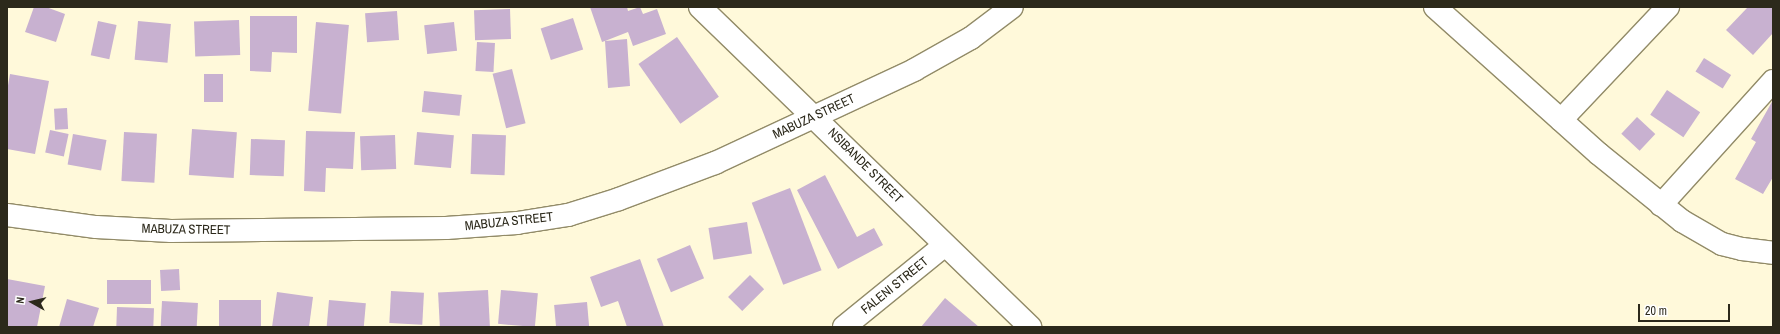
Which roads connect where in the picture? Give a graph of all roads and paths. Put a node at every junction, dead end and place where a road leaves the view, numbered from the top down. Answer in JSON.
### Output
{"nodes":[{"id":1,"x":700,"y":7,"type":"edge"},
{"id":2,"x":1012,"y":7,"type":"edge"},
{"id":3,"x":1435,"y":7,"type":"edge"},
{"id":4,"x":1668,"y":7,"type":"edge"},
{"id":5,"x":1773,"y":81,"type":"edge"},
{"id":6,"x":814,"y":117,"type":"junction"},
{"id":7,"x":1561,"y":120,"type":"junction"},
{"id":8,"x":1661,"y":205,"type":"junction"},
{"id":9,"x":7,"y":215,"type":"edge"},
{"id":10,"x":945,"y":245,"type":"junction"},
{"id":11,"x":1773,"y":253,"type":"edge"},
{"id":12,"x":844,"y":327,"type":"edge"},
{"id":13,"x":1030,"y":327,"type":"edge"}],
"edges":[{"from":1,"to":6,"type":"street","name":"NSIBANDE STREET"},
{"from":2,"to":6,"type":"street","name":"MABUZA STREET"},
{"from":3,"to":7,"type":"street"},
{"from":4,"to":7,"type":"street"},
{"from":5,"to":8,"type":"street"},
{"from":6,"to":9,"type":"street","name":"MABUZA STREET"},
{"from":6,"to":10,"type":"street","name":"NSIBANDE STREET"},
{"from":7,"to":8,"type":"street"},
{"from":8,"to":11,"type":"street"},
{"from":10,"to":12,"type":"street","name":"FALENI STREET"},
{"from":10,"to":13,"type":"street","name":"NSIBANDE STREET"}]}
